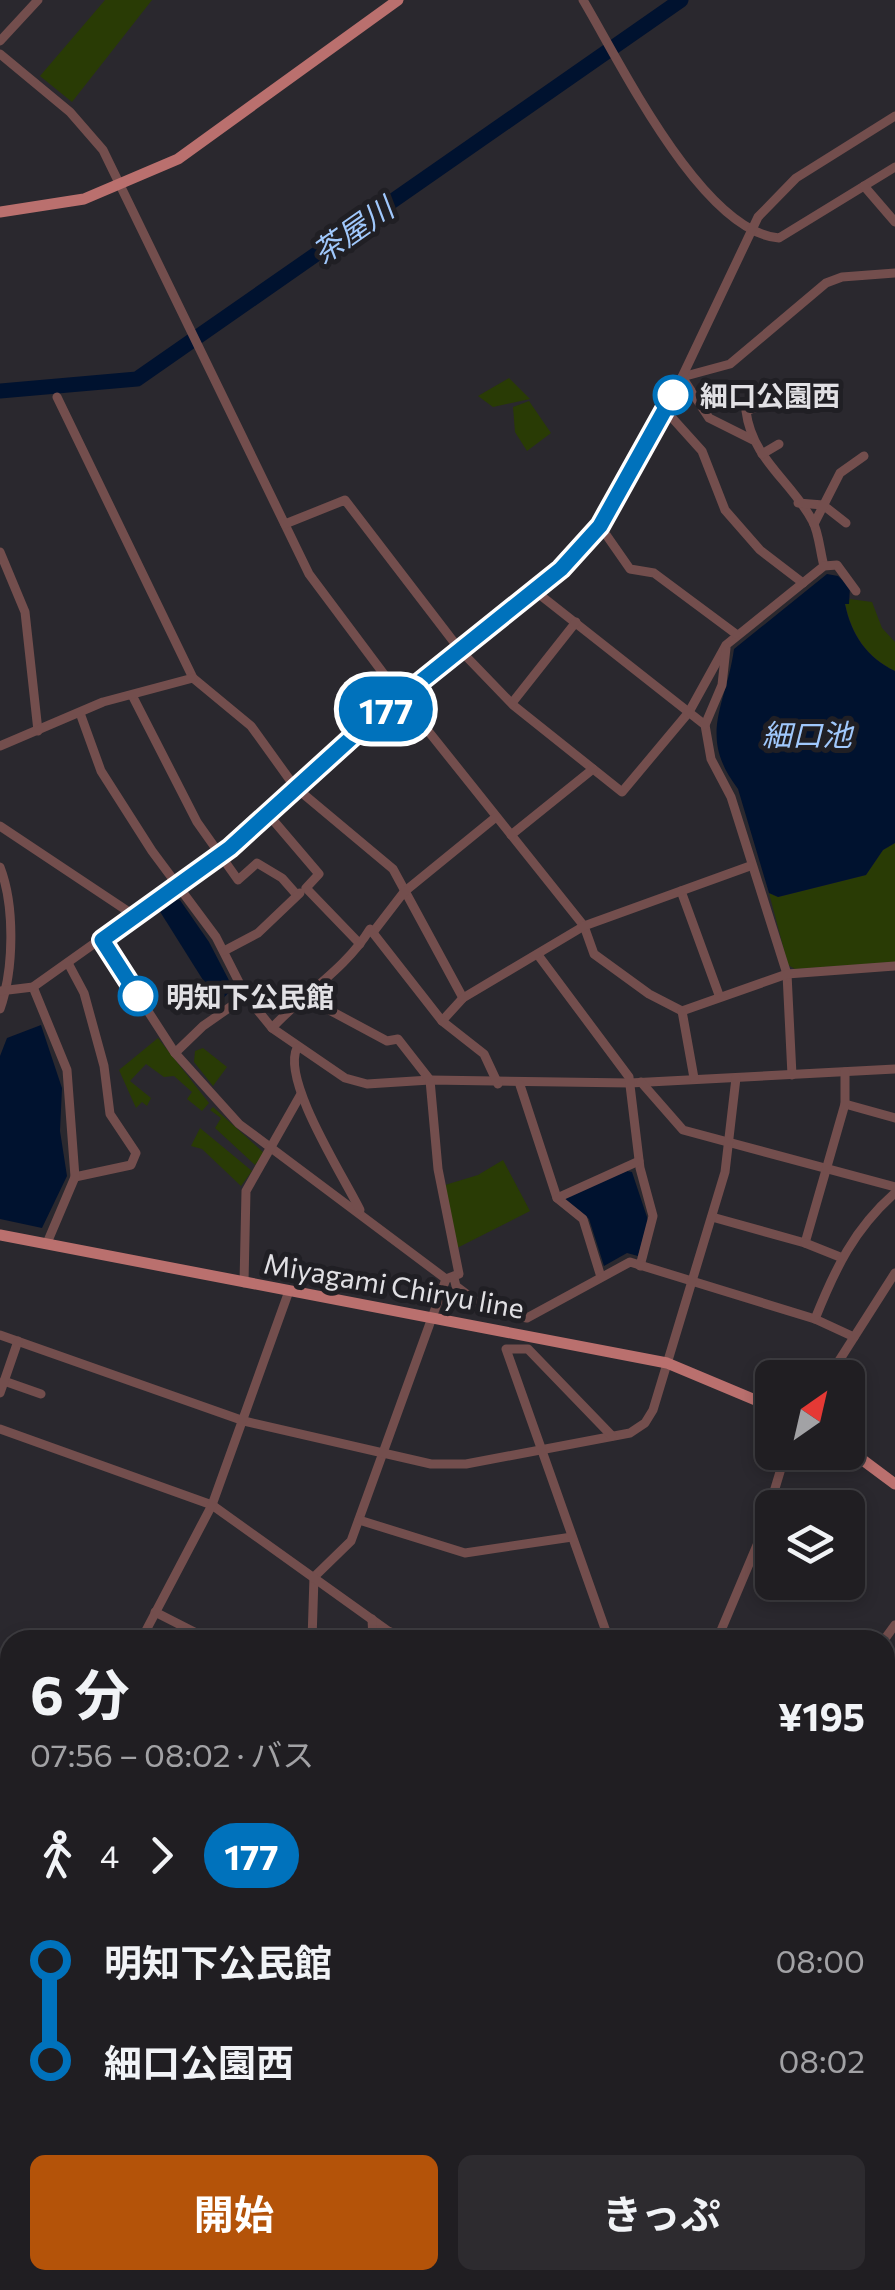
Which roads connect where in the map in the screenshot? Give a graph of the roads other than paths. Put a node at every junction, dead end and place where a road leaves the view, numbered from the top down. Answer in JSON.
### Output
{"nodes":[{"id":1,"x":38,"y":0,"type":"edge"},
{"id":2,"x":398,"y":0,"type":"edge"},
{"id":3,"x":582,"y":0,"type":"edge"},
{"id":4,"x":0,"y":41,"type":"edge"},
{"id":5,"x":0,"y":54,"type":"edge"},
{"id":6,"x":895,"y":116,"type":"edge"},
{"id":7,"x":895,"y":167,"type":"edge"},
{"id":8,"x":122,"y":186,"type":"junction"},
{"id":9,"x":864,"y":186,"type":"junction"},
{"id":10,"x":0,"y":212,"type":"edge"},
{"id":11,"x":895,"y":222,"type":"edge"},
{"id":12,"x":751,"y":228,"type":"junction"},
{"id":13,"x":895,"y":273,"type":"edge"},
{"id":14,"x":682,"y":377,"type":"junction"},
{"id":15,"x":57,"y":397,"type":"dead end"},
{"id":16,"x":745,"y":398,"type":"dead end"},
{"id":17,"x":772,"y":401,"type":"dead end"},
{"id":18,"x":666,"y":410,"type":"junction"},
{"id":19,"x":746,"y":412,"type":"junction"},
{"id":20,"x":753,"y":440,"type":"junction"},
{"id":21,"x":778,"y":444,"type":"dead end"},
{"id":22,"x":762,"y":454,"type":"junction"},
{"id":23,"x":864,"y":456,"type":"dead end"},
{"id":24,"x":798,"y":502,"type":"junction"},
{"id":25,"x":823,"y":505,"type":"junction"},
{"id":26,"x":846,"y":523,"type":"dead end"},
{"id":27,"x":284,"y":524,"type":"junction"},
{"id":28,"x":814,"y":524,"type":"junction"},
{"id":29,"x":600,"y":526,"type":"junction"},
{"id":30,"x":0,"y":552,"type":"edge"},
{"id":31,"x":824,"y":566,"type":"junction"},
{"id":32,"x":803,"y":583,"type":"junction"},
{"id":33,"x":535,"y":590,"type":"junction"},
{"id":34,"x":856,"y":591,"type":"dead end"},
{"id":35,"x":576,"y":622,"type":"junction"},
{"id":36,"x":736,"y":634,"type":"junction"},
{"id":37,"x":726,"y":645,"type":"junction"},
{"id":38,"x":460,"y":650,"type":"junction"},
{"id":39,"x":193,"y":678,"type":"junction"},
{"id":40,"x":133,"y":697,"type":"junction"},
{"id":41,"x":401,"y":697,"type":"junction"},
{"id":42,"x":512,"y":703,"type":"junction"},
{"id":43,"x":688,"y":712,"type":"junction"},
{"id":44,"x":80,"y":713,"type":"junction"},
{"id":45,"x":705,"y":725,"type":"junction"},
{"id":46,"x":0,"y":730,"type":"edge"},
{"id":47,"x":38,"y":731,"type":"junction"},
{"id":48,"x":3,"y":745,"type":"edge"},
{"id":49,"x":593,"y":770,"type":"junction"},
{"id":50,"x":295,"y":787,"type":"junction"},
{"id":51,"x":267,"y":813,"type":"junction"},
{"id":52,"x":496,"y":817,"type":"junction"},
{"id":53,"x":0,"y":826,"type":"edge"},
{"id":54,"x":511,"y":835,"type":"junction"},
{"id":55,"x":220,"y":855,"type":"junction"},
{"id":56,"x":750,"y":866,"type":"junction"},
{"id":57,"x":0,"y":867,"type":"edge"},
{"id":58,"x":180,"y":884,"type":"junction"},
{"id":59,"x":306,"y":888,"type":"junction"},
{"id":60,"x":681,"y":891,"type":"junction"},
{"id":61,"x":404,"y":892,"type":"junction"},
{"id":62,"x":296,"y":895,"type":"junction"},
{"id":63,"x":135,"y":916,"type":"junction"},
{"id":64,"x":584,"y":926,"type":"junction"},
{"id":65,"x":374,"y":931,"type":"junction"},
{"id":66,"x":102,"y":940,"type":"junction"},
{"id":67,"x":360,"y":944,"type":"junction"},
{"id":68,"x":224,"y":951,"type":"junction"},
{"id":69,"x":538,"y":955,"type":"junction"},
{"id":70,"x":68,"y":963,"type":"junction"},
{"id":71,"x":895,"y":966,"type":"edge"},
{"id":72,"x":787,"y":974,"type":"junction"},
{"id":73,"x":32,"y":987,"type":"junction"},
{"id":74,"x":3,"y":992,"type":"edge"},
{"id":75,"x":309,"y":992,"type":"junction"},
{"id":76,"x":719,"y":995,"type":"junction"},
{"id":77,"x":246,"y":996,"type":"junction"},
{"id":78,"x":463,"y":998,"type":"junction"},
{"id":79,"x":0,"y":1009,"type":"edge"},
{"id":80,"x":682,"y":1011,"type":"junction"},
{"id":81,"x":442,"y":1021,"type":"junction"},
{"id":82,"x":272,"y":1028,"type":"junction"},
{"id":83,"x":298,"y":1048,"type":"junction"},
{"id":84,"x":176,"y":1053,"type":"junction"},
{"id":85,"x":895,"y":1069,"type":"edge"},
{"id":86,"x":845,"y":1072,"type":"junction"},
{"id":87,"x":792,"y":1074,"type":"junction"},
{"id":88,"x":694,"y":1078,"type":"junction"},
{"id":89,"x":736,"y":1078,"type":"junction"},
{"id":90,"x":430,"y":1080,"type":"junction"},
{"id":91,"x":636,"y":1082,"type":"junction"},
{"id":92,"x":498,"y":1084,"type":"junction"},
{"id":93,"x":520,"y":1085,"type":"junction"},
{"id":94,"x":301,"y":1094,"type":"junction"},
{"id":95,"x":845,"y":1104,"type":"junction"},
{"id":96,"x":895,"y":1118,"type":"edge"},
{"id":97,"x":728,"y":1144,"type":"junction"},
{"id":98,"x":270,"y":1150,"type":"junction"},
{"id":99,"x":639,"y":1162,"type":"junction"},
{"id":100,"x":827,"y":1168,"type":"junction"},
{"id":101,"x":75,"y":1177,"type":"junction"},
{"id":102,"x":895,"y":1190,"type":"edge"},
{"id":103,"x":558,"y":1198,"type":"junction"},
{"id":104,"x":360,"y":1211,"type":"junction"},
{"id":105,"x":712,"y":1218,"type":"junction"},
{"id":106,"x":0,"y":1235,"type":"edge"},
{"id":107,"x":47,"y":1243,"type":"junction"},
{"id":108,"x":805,"y":1243,"type":"junction"},
{"id":109,"x":840,"y":1257,"type":"junction"},
{"id":110,"x":640,"y":1266,"type":"junction"},
{"id":111,"x":895,"y":1273,"type":"edge"},
{"id":112,"x":601,"y":1277,"type":"junction"},
{"id":113,"x":691,"y":1278,"type":"junction"},
{"id":114,"x":450,"y":1279,"type":"junction"},
{"id":115,"x":244,"y":1283,"type":"junction"},
{"id":116,"x":289,"y":1292,"type":"junction"},
{"id":117,"x":430,"y":1317,"type":"junction"},
{"id":118,"x":815,"y":1319,"type":"junction"},
{"id":119,"x":0,"y":1335,"type":"edge"},
{"id":120,"x":854,"y":1338,"type":"junction"},
{"id":121,"x":18,"y":1341,"type":"junction"},
{"id":122,"x":840,"y":1360,"type":"edge"},
{"id":123,"x":666,"y":1363,"type":"junction"},
{"id":124,"x":4,"y":1381,"type":"junction"},
{"id":125,"x":0,"y":1394,"type":"edge"},
{"id":126,"x":41,"y":1394,"type":"dead end"},
{"id":127,"x":755,"y":1400,"type":"edge"},
{"id":128,"x":244,"y":1421,"type":"junction"},
{"id":129,"x":0,"y":1429,"type":"edge"},
{"id":130,"x":612,"y":1436,"type":"junction"},
{"id":131,"x":542,"y":1450,"type":"junction"},
{"id":132,"x":382,"y":1454,"type":"junction"},
{"id":133,"x":865,"y":1462,"type":"edge"},
{"id":134,"x":781,"y":1470,"type":"edge"},
{"id":135,"x":895,"y":1484,"type":"edge"},
{"id":136,"x":212,"y":1505,"type":"junction"},
{"id":137,"x":359,"y":1520,"type":"junction"},
{"id":138,"x":572,"y":1537,"type":"junction"},
{"id":139,"x":314,"y":1577,"type":"junction"},
{"id":140,"x":155,"y":1612,"type":"junction"},
{"id":141,"x":372,"y":1619,"type":"junction"},
{"id":142,"x":145,"y":1630,"type":"edge"},
{"id":143,"x":190,"y":1630,"type":"edge"},
{"id":144,"x":312,"y":1630,"type":"edge"},
{"id":145,"x":373,"y":1630,"type":"edge"},
{"id":146,"x":391,"y":1630,"type":"edge"},
{"id":147,"x":605,"y":1630,"type":"edge"},
{"id":148,"x":721,"y":1630,"type":"edge"}],
"edges":[{"from":1,"to":4,"type":"street"},
{"from":2,"to":8,"type":"main road"},
{"from":3,"to":12,"type":"street"},
{"from":5,"to":8,"type":"street"},
{"from":6,"to":12,"type":"street"},
{"from":7,"to":9,"type":"street"},
{"from":8,"to":10,"type":"main road"},
{"from":8,"to":27,"type":"street"},
{"from":9,"to":11,"type":"street"},
{"from":9,"to":12,"type":"street"},
{"from":12,"to":14,"type":"street"},
{"from":13,"to":14,"type":"street"},
{"from":14,"to":18,"type":"street"},
{"from":14,"to":20,"type":"street"},
{"from":15,"to":39,"type":"street"},
{"from":16,"to":19,"type":"street"},
{"from":17,"to":19,"type":"street"},
{"from":18,"to":29,"type":"street"},
{"from":18,"to":32,"type":"street"},
{"from":19,"to":20,"type":"street"},
{"from":20,"to":22,"type":"street"},
{"from":21,"to":22,"type":"street"},
{"from":22,"to":24,"type":"street"},
{"from":23,"to":25,"type":"street"},
{"from":24,"to":25,"type":"street"},
{"from":24,"to":28,"type":"street"},
{"from":25,"to":26,"type":"street"},
{"from":25,"to":28,"type":"street"},
{"from":27,"to":38,"type":"street"},
{"from":27,"to":41,"type":"street"},
{"from":28,"to":31,"type":"street"},
{"from":29,"to":33,"type":"street"},
{"from":29,"to":36,"type":"street"},
{"from":30,"to":47,"type":"street"},
{"from":31,"to":32,"type":"street"},
{"from":31,"to":34,"type":"street"},
{"from":32,"to":36,"type":"street"},
{"from":33,"to":35,"type":"street"},
{"from":33,"to":38,"type":"street"},
{"from":35,"to":42,"type":"street"},
{"from":35,"to":43,"type":"street"},
{"from":36,"to":37,"type":"street"},
{"from":37,"to":43,"type":"street"},
{"from":37,"to":45,"type":"street"},
{"from":38,"to":41,"type":"street"},
{"from":38,"to":42,"type":"street"},
{"from":39,"to":40,"type":"street"},
{"from":39,"to":50,"type":"street"},
{"from":40,"to":44,"type":"street"},
{"from":40,"to":55,"type":"street"},
{"from":41,"to":50,"type":"street"},
{"from":41,"to":52,"type":"street"},
{"from":42,"to":49,"type":"street"},
{"from":43,"to":45,"type":"street"},
{"from":43,"to":49,"type":"street"},
{"from":44,"to":47,"type":"street"},
{"from":44,"to":58,"type":"street"},
{"from":45,"to":56,"type":"street"},
{"from":46,"to":48,"type":"street"},
{"from":47,"to":48,"type":"street"},
{"from":49,"to":54,"type":"street"},
{"from":50,"to":51,"type":"street"},
{"from":50,"to":61,"type":"street"},
{"from":51,"to":55,"type":"street"},
{"from":51,"to":59,"type":"street"},
{"from":52,"to":54,"type":"street"},
{"from":52,"to":61,"type":"street"},
{"from":53,"to":63,"type":"street"},
{"from":54,"to":64,"type":"street"},
{"from":55,"to":58,"type":"street"},
{"from":55,"to":62,"type":"street"},
{"from":56,"to":60,"type":"street"},
{"from":56,"to":72,"type":"street"},
{"from":57,"to":74,"type":"street"},
{"from":58,"to":63,"type":"street"},
{"from":58,"to":68,"type":"street"},
{"from":59,"to":62,"type":"street"},
{"from":59,"to":67,"type":"street"},
{"from":60,"to":64,"type":"street"},
{"from":60,"to":76,"type":"street"},
{"from":61,"to":65,"type":"street"},
{"from":61,"to":78,"type":"street"},
{"from":62,"to":68,"type":"street"},
{"from":63,"to":66,"type":"street"},
{"from":64,"to":69,"type":"street"},
{"from":64,"to":80,"type":"street"},
{"from":65,"to":67,"type":"street"},
{"from":65,"to":81,"type":"street"},
{"from":66,"to":70,"type":"street"},
{"from":66,"to":84,"type":"street"},
{"from":67,"to":75,"type":"street"},
{"from":68,"to":77,"type":"street"},
{"from":69,"to":78,"type":"street"},
{"from":69,"to":91,"type":"street"},
{"from":70,"to":73,"type":"street"},
{"from":70,"to":101,"type":"street"},
{"from":71,"to":72,"type":"street"},
{"from":72,"to":76,"type":"street"},
{"from":72,"to":87,"type":"street"},
{"from":73,"to":74,"type":"street"},
{"from":73,"to":101,"type":"street"},
{"from":74,"to":79,"type":"street"},
{"from":75,"to":82,"type":"street"},
{"from":75,"to":90,"type":"street"},
{"from":76,"to":80,"type":"street"},
{"from":77,"to":82,"type":"street"},
{"from":77,"to":84,"type":"street"},
{"from":78,"to":81,"type":"street"},
{"from":80,"to":88,"type":"street"},
{"from":81,"to":92,"type":"street"},
{"from":82,"to":83,"type":"street"},
{"from":83,"to":90,"type":"street"},
{"from":83,"to":94,"type":"street"},
{"from":84,"to":98,"type":"street"},
{"from":85,"to":86,"type":"street"},
{"from":86,"to":87,"type":"street"},
{"from":86,"to":95,"type":"street"},
{"from":87,"to":89,"type":"street"},
{"from":88,"to":89,"type":"street"},
{"from":88,"to":91,"type":"street"},
{"from":89,"to":97,"type":"street"},
{"from":90,"to":92,"type":"street"},
{"from":90,"to":114,"type":"street"},
{"from":91,"to":93,"type":"street"},
{"from":91,"to":97,"type":"street"},
{"from":91,"to":99,"type":"street"},
{"from":92,"to":93,"type":"street"},
{"from":93,"to":103,"type":"street"},
{"from":94,"to":98,"type":"street"},
{"from":94,"to":104,"type":"street"},
{"from":95,"to":96,"type":"street"},
{"from":95,"to":100,"type":"street"},
{"from":97,"to":100,"type":"street"},
{"from":97,"to":105,"type":"street"},
{"from":98,"to":104,"type":"street"},
{"from":98,"to":115,"type":"street"},
{"from":99,"to":103,"type":"street"},
{"from":99,"to":110,"type":"street"},
{"from":100,"to":102,"type":"street"},
{"from":100,"to":108,"type":"street"},
{"from":101,"to":107,"type":"street"},
{"from":102,"to":109,"type":"street"},
{"from":103,"to":112,"type":"street"},
{"from":104,"to":114,"type":"street"},
{"from":105,"to":108,"type":"street"},
{"from":105,"to":113,"type":"street"},
{"from":106,"to":107,"type":"main road","name":"Miyagami Chiryu line"},
{"from":107,"to":115,"type":"main road","name":"Miyagami Chiryu line"},
{"from":108,"to":109,"type":"street"},
{"from":109,"to":118,"type":"street"},
{"from":110,"to":112,"type":"street"},
{"from":110,"to":113,"type":"street"},
{"from":111,"to":120,"type":"street"},
{"from":112,"to":114,"type":"street"},
{"from":113,"to":118,"type":"street"},
{"from":113,"to":123,"type":"street"},
{"from":114,"to":117,"type":"street"},
{"from":115,"to":116,"type":"main road","name":"Miyagami Chiryu line"},
{"from":116,"to":117,"type":"main road","name":"Miyagami Chiryu line"},
{"from":116,"to":128,"type":"street"},
{"from":117,"to":123,"type":"main road","name":"Miyagami Chiryu line"},
{"from":117,"to":132,"type":"street"},
{"from":118,"to":120,"type":"street"},
{"from":119,"to":121,"type":"street"},
{"from":120,"to":122,"type":"street"},
{"from":121,"to":124,"type":"street"},
{"from":121,"to":128,"type":"street"},
{"from":123,"to":127,"type":"main road","name":"Miyagami Chiryu line"},
{"from":123,"to":130,"type":"street"},
{"from":124,"to":125,"type":"street"},
{"from":124,"to":126,"type":"street"},
{"from":128,"to":132,"type":"street"},
{"from":128,"to":136,"type":"street"},
{"from":129,"to":136,"type":"street"},
{"from":130,"to":131,"type":"street"},
{"from":130,"to":131,"type":"street"},
{"from":131,"to":132,"type":"street"},
{"from":131,"to":138,"type":"street"},
{"from":132,"to":137,"type":"street"},
{"from":133,"to":135,"type":"main road"},
{"from":134,"to":148,"type":"street"},
{"from":136,"to":139,"type":"street"},
{"from":136,"to":140,"type":"street"},
{"from":137,"to":138,"type":"street"},
{"from":137,"to":139,"type":"street"},
{"from":138,"to":147,"type":"street"},
{"from":139,"to":141,"type":"street"},
{"from":139,"to":144,"type":"street"},
{"from":140,"to":142,"type":"street"},
{"from":140,"to":143,"type":"street"},
{"from":141,"to":145,"type":"street"},
{"from":141,"to":146,"type":"street"}]}
